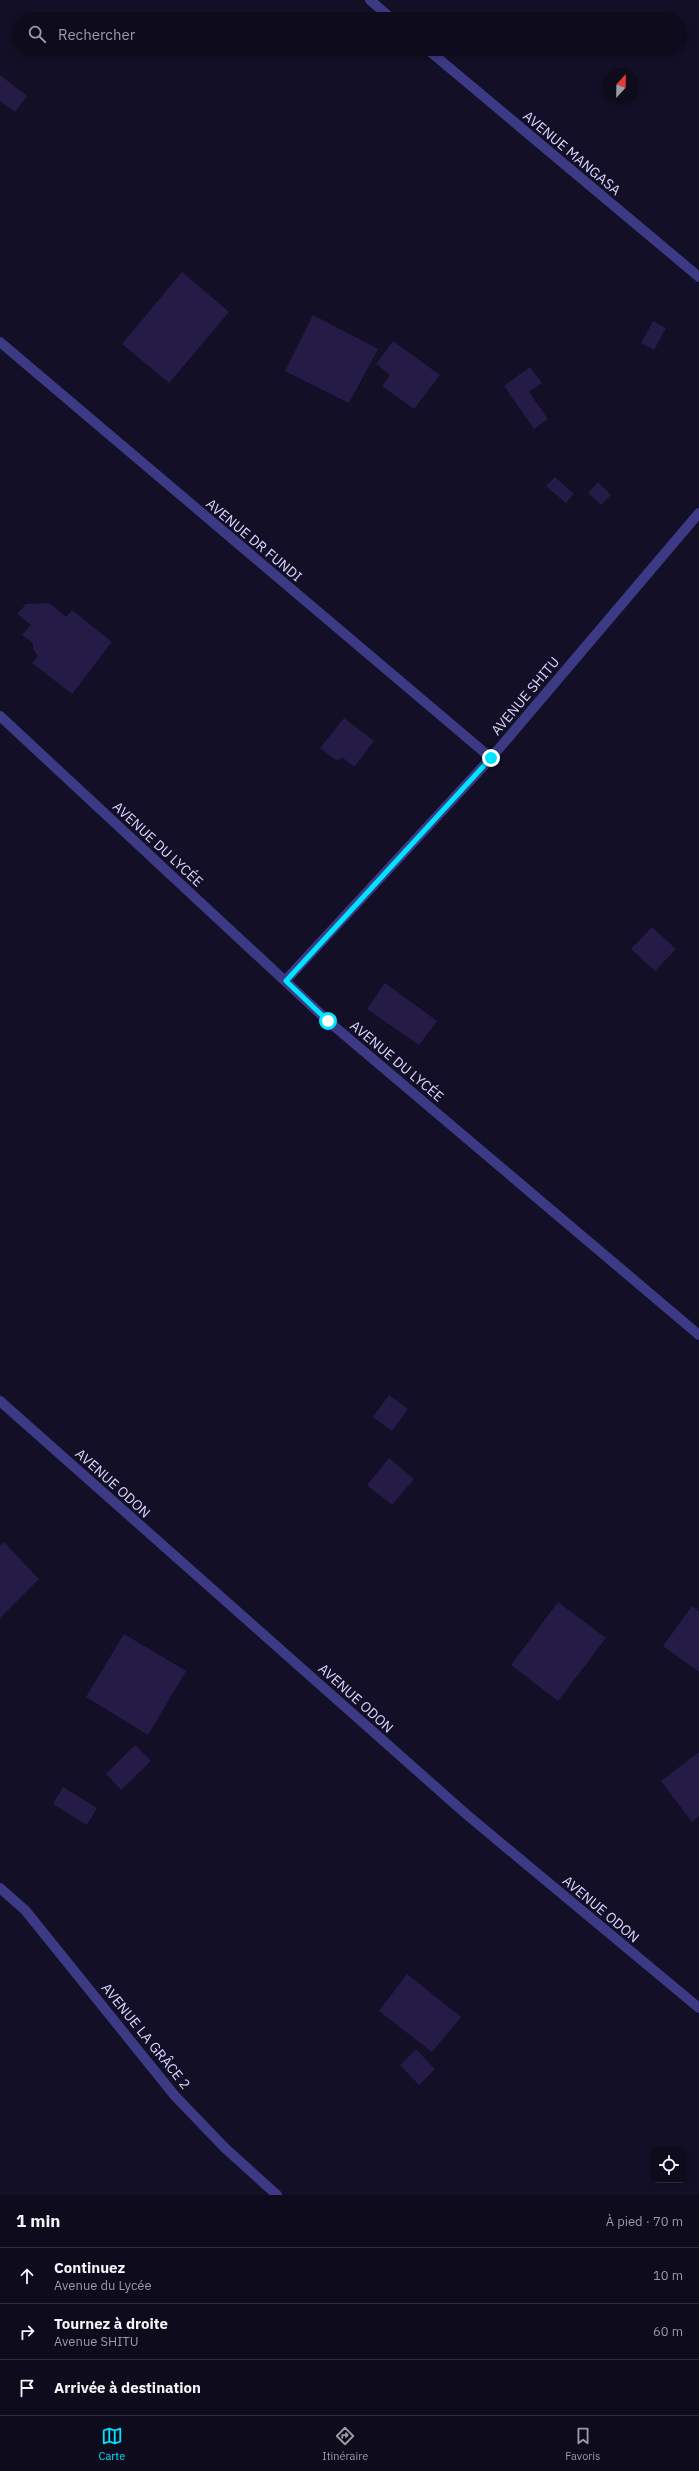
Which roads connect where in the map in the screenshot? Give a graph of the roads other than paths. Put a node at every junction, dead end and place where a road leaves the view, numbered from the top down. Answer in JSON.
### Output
{"nodes":[{"id":1,"x":370,"y":0,"type":"edge"},
{"id":2,"x":384,"y":12,"type":"edge"},
{"id":3,"x":435,"y":56,"type":"edge"},
{"id":4,"x":699,"y":277,"type":"edge"},
{"id":5,"x":0,"y":342,"type":"edge"},
{"id":6,"x":699,"y":513,"type":"edge"},
{"id":7,"x":0,"y":716,"type":"edge"},
{"id":8,"x":491,"y":758,"type":"junction"},
{"id":9,"x":286,"y":981,"type":"junction"},
{"id":10,"x":699,"y":1335,"type":"edge"},
{"id":11,"x":0,"y":1401,"type":"edge"},
{"id":12,"x":0,"y":1888,"type":"edge"},
{"id":13,"x":699,"y":2008,"type":"edge"},
{"id":14,"x":277,"y":2195,"type":"edge"}],
"edges":[{"from":1,"to":2,"type":"street"},
{"from":3,"to":4,"type":"street","name":"AVENUE MANGASA"},
{"from":5,"to":8,"type":"street","name":"AVENUE DR FUNDI"},
{"from":6,"to":8,"type":"street","name":"AVENUE SHITU"},
{"from":7,"to":9,"type":"street","name":"AVENUE DU LYCÉE"},
{"from":8,"to":9,"type":"street","name":"AVENUE SHITU"},
{"from":9,"to":10,"type":"street","name":"AVENUE DU LYCÉE"},
{"from":11,"to":13,"type":"street","name":"AVENUE ODON"},
{"from":12,"to":14,"type":"street","name":"AVENUE LA GRÂCE 2"}]}
